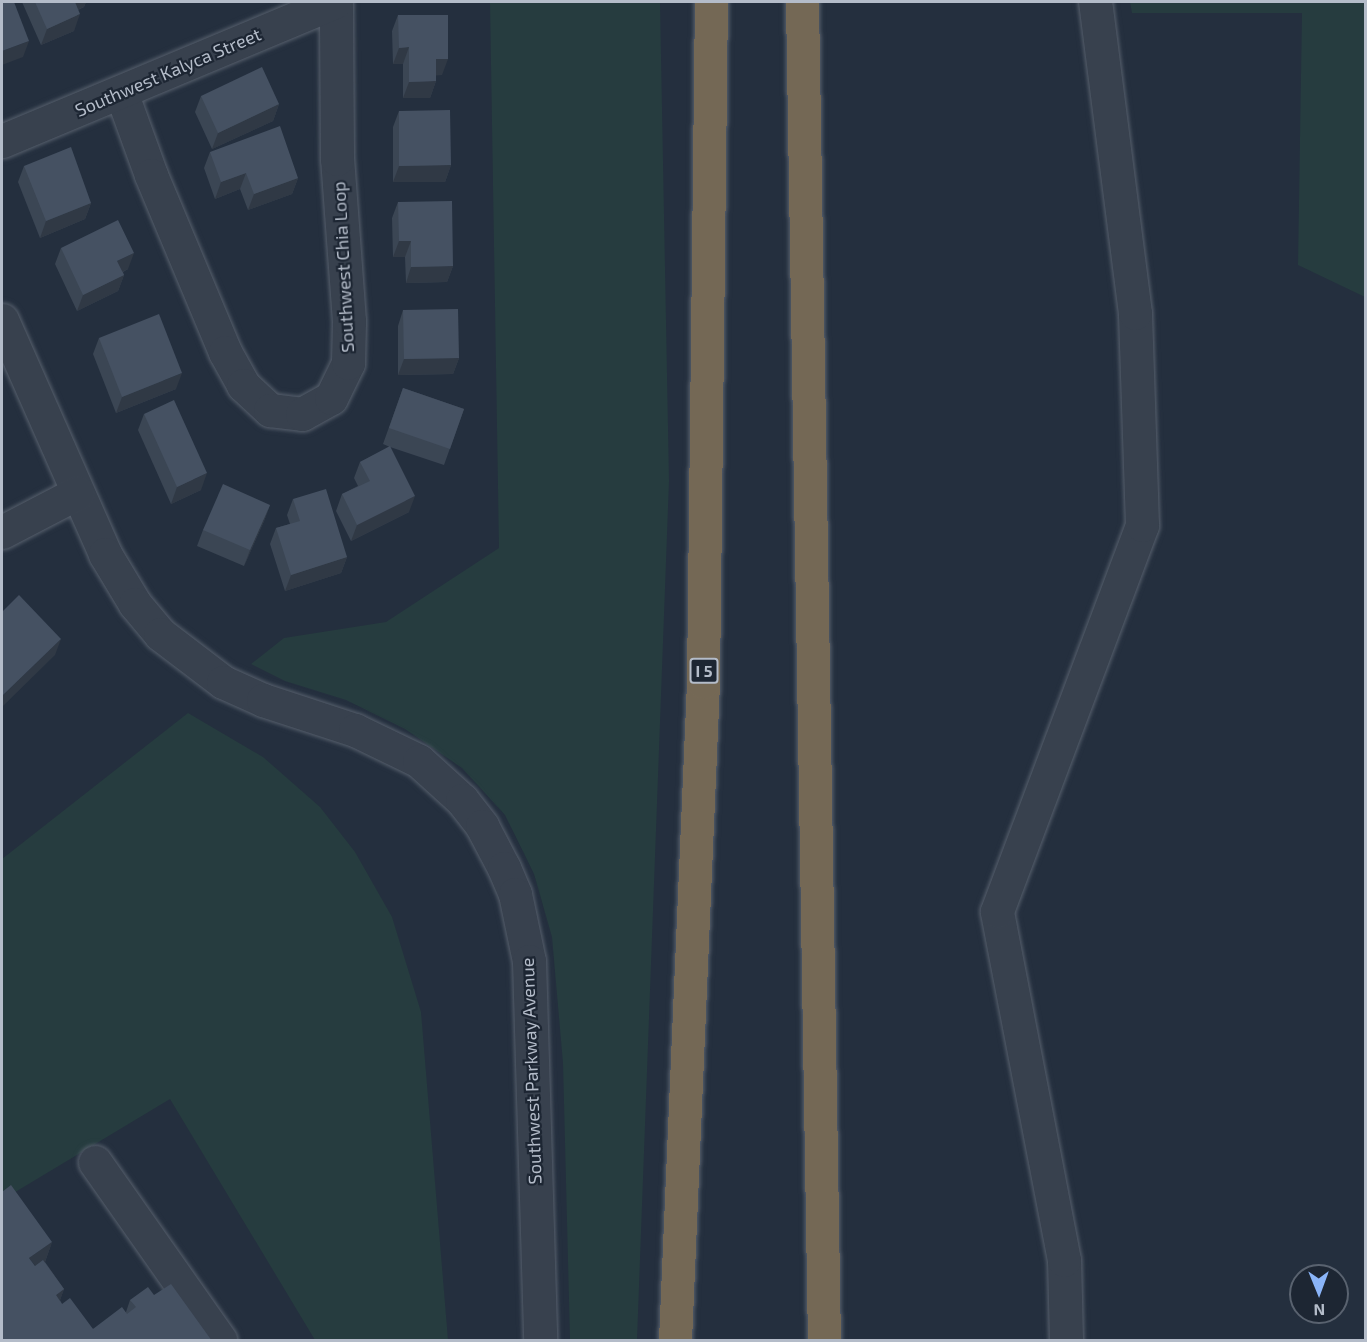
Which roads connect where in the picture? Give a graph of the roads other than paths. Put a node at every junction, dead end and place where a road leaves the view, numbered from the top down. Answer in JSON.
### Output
{"nodes":[{"id":1,"x":335,"y":2,"type":"edge"},
{"id":2,"x":711,"y":2,"type":"edge"},
{"id":3,"x":802,"y":2,"type":"edge"},
{"id":4,"x":1095,"y":2,"type":"edge"},
{"id":5,"x":121,"y":92,"type":"junction"},
{"id":6,"x":2,"y":141,"type":"edge"},
{"id":7,"x":2,"y":320,"type":"edge"},
{"id":8,"x":77,"y":493,"type":"junction"},
{"id":9,"x":2,"y":532,"type":"edge"},
{"id":10,"x":95,"y":1162,"type":"dead end"},
{"id":11,"x":220,"y":1341,"type":"edge"},
{"id":12,"x":540,"y":1341,"type":"edge"},
{"id":13,"x":675,"y":1341,"type":"edge"},
{"id":14,"x":824,"y":1341,"type":"edge"},
{"id":15,"x":1066,"y":1341,"type":"edge"}],
"edges":[{"from":1,"to":5,"type":"street","name":"Southwest Kalyca Street"},
{"from":1,"to":5,"type":"street","name":"Southwest Chia Loop"},
{"from":2,"to":13,"type":"highway","number":"I 5"},
{"from":3,"to":14,"type":"highway"},
{"from":4,"to":15,"type":"street"},
{"from":5,"to":6,"type":"street","name":"Southwest Kalyca Street"},
{"from":7,"to":8,"type":"street","name":"Southwest Parkway Avenue"},
{"from":8,"to":9,"type":"street"},
{"from":8,"to":12,"type":"street","name":"Southwest Parkway Avenue"},
{"from":10,"to":11,"type":"street"}]}
